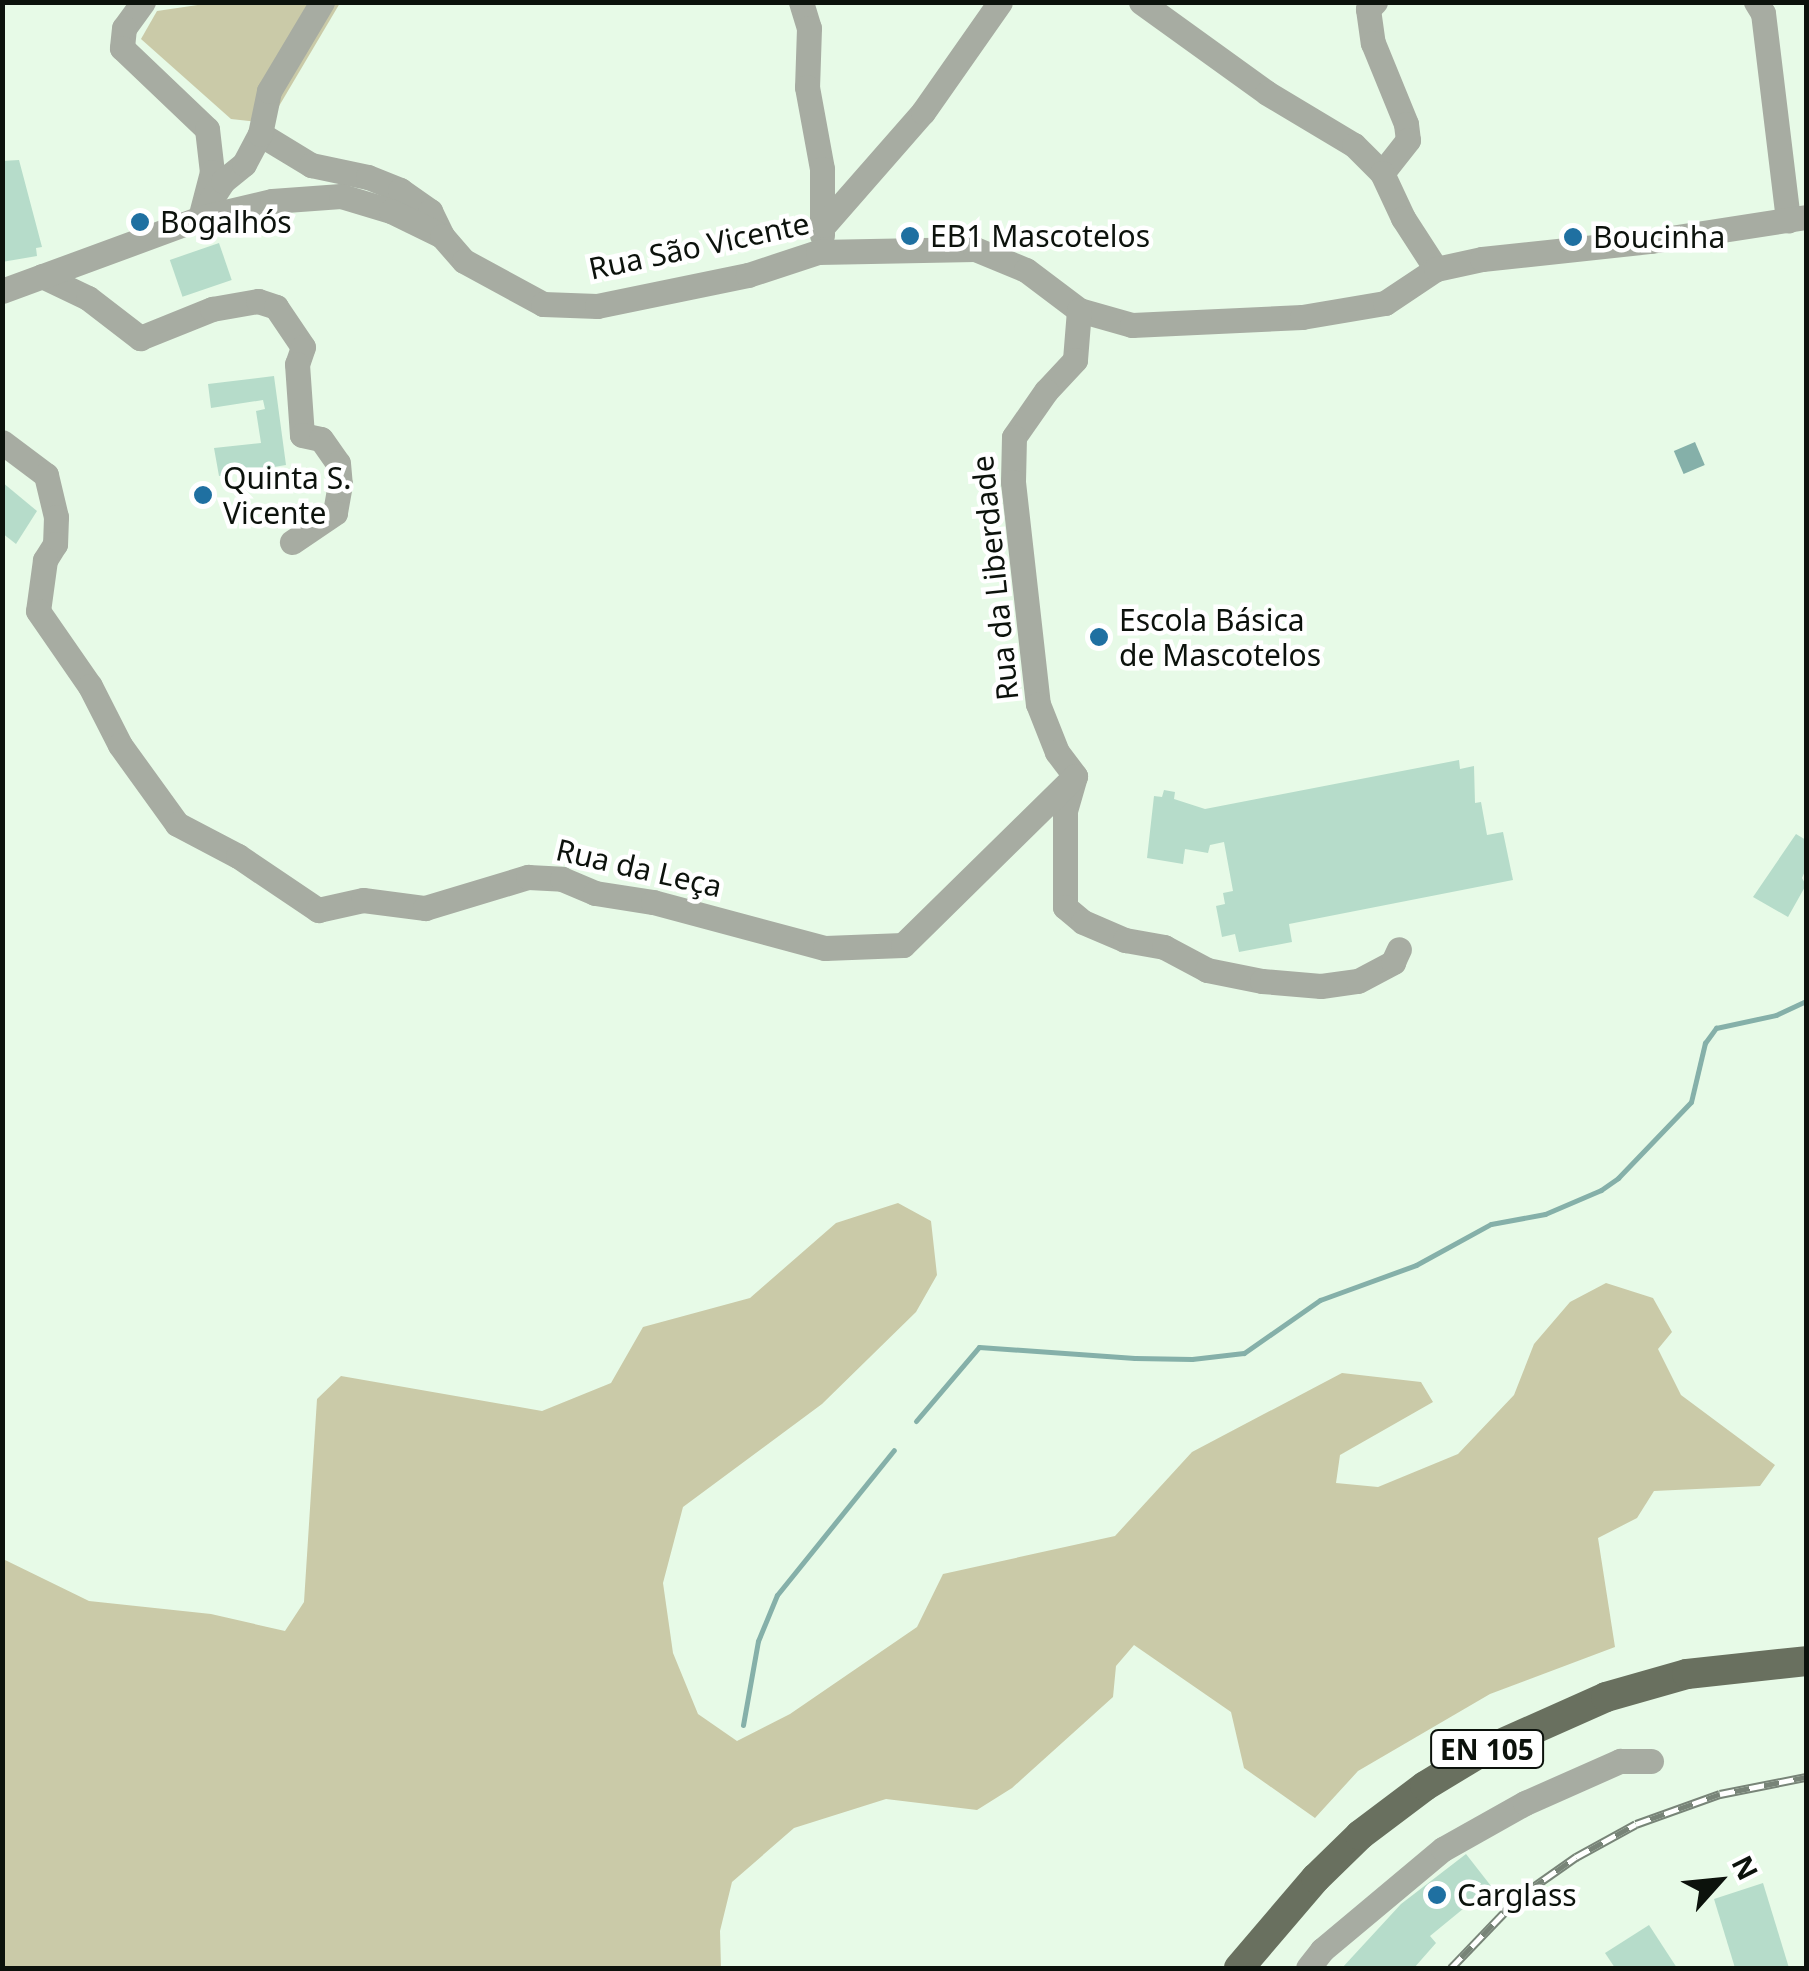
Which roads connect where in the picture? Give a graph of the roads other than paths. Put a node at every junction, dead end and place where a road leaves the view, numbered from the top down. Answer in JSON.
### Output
{"nodes":[{"id":1,"x":143,"y":2,"type":"edge"},
{"id":2,"x":322,"y":2,"type":"edge"},
{"id":3,"x":801,"y":2,"type":"edge"},
{"id":4,"x":1000,"y":2,"type":"edge"},
{"id":5,"x":1142,"y":2,"type":"edge"},
{"id":6,"x":1756,"y":2,"type":"edge"},
{"id":7,"x":1366,"y":5,"type":"edge"},
{"id":8,"x":260,"y":134,"type":"junction"},
{"id":9,"x":1382,"y":173,"type":"junction"},
{"id":10,"x":200,"y":218,"type":"junction"},
{"id":11,"x":1797,"y":219,"type":"edge"},
{"id":12,"x":824,"y":225,"type":"junction"},
{"id":13,"x":442,"y":236,"type":"junction"},
{"id":14,"x":818,"y":252,"type":"junction"},
{"id":15,"x":1436,"y":268,"type":"junction"},
{"id":16,"x":42,"y":276,"type":"junction"},
{"id":17,"x":2,"y":291,"type":"edge"},
{"id":18,"x":1079,"y":310,"type":"junction"},
{"id":19,"x":2,"y":442,"type":"edge"},
{"id":20,"x":292,"y":542,"type":"dead end"},
{"id":21,"x":1075,"y":776,"type":"junction"},
{"id":22,"x":1398,"y":949,"type":"dead end"},
{"id":23,"x":1806,"y":1661,"type":"edge"},
{"id":24,"x":1651,"y":1762,"type":"dead end"},
{"id":25,"x":1239,"y":1968,"type":"edge"},
{"id":26,"x":1308,"y":1968,"type":"edge"}],
"edges":[{"from":1,"to":10,"type":"street"},
{"from":2,"to":8,"type":"street"},
{"from":3,"to":12,"type":"street"},
{"from":4,"to":12,"type":"street"},
{"from":5,"to":9,"type":"street"},
{"from":6,"to":11,"type":"street"},
{"from":7,"to":9,"type":"street"},
{"from":8,"to":10,"type":"street"},
{"from":8,"to":13,"type":"street"},
{"from":9,"to":15,"type":"street"},
{"from":10,"to":13,"type":"street","name":"Rua São Vicente"},
{"from":10,"to":16,"type":"street","name":"Rua São Vicente"},
{"from":11,"to":15,"type":"street"},
{"from":12,"to":14,"type":"street"},
{"from":13,"to":14,"type":"street","name":"Rua São Vicente"},
{"from":14,"to":18,"type":"street","name":"Rua São Vicente"},
{"from":15,"to":18,"type":"street"},
{"from":16,"to":17,"type":"street","name":"Rua São Vicente"},
{"from":16,"to":20,"type":"street"},
{"from":18,"to":21,"type":"street","name":"Rua da Liberdade"},
{"from":19,"to":21,"type":"street","name":"Rua da Leça"},
{"from":21,"to":22,"type":"street"},
{"from":23,"to":25,"type":"main road","number":"EN 105"},
{"from":24,"to":26,"type":"street"}]}
